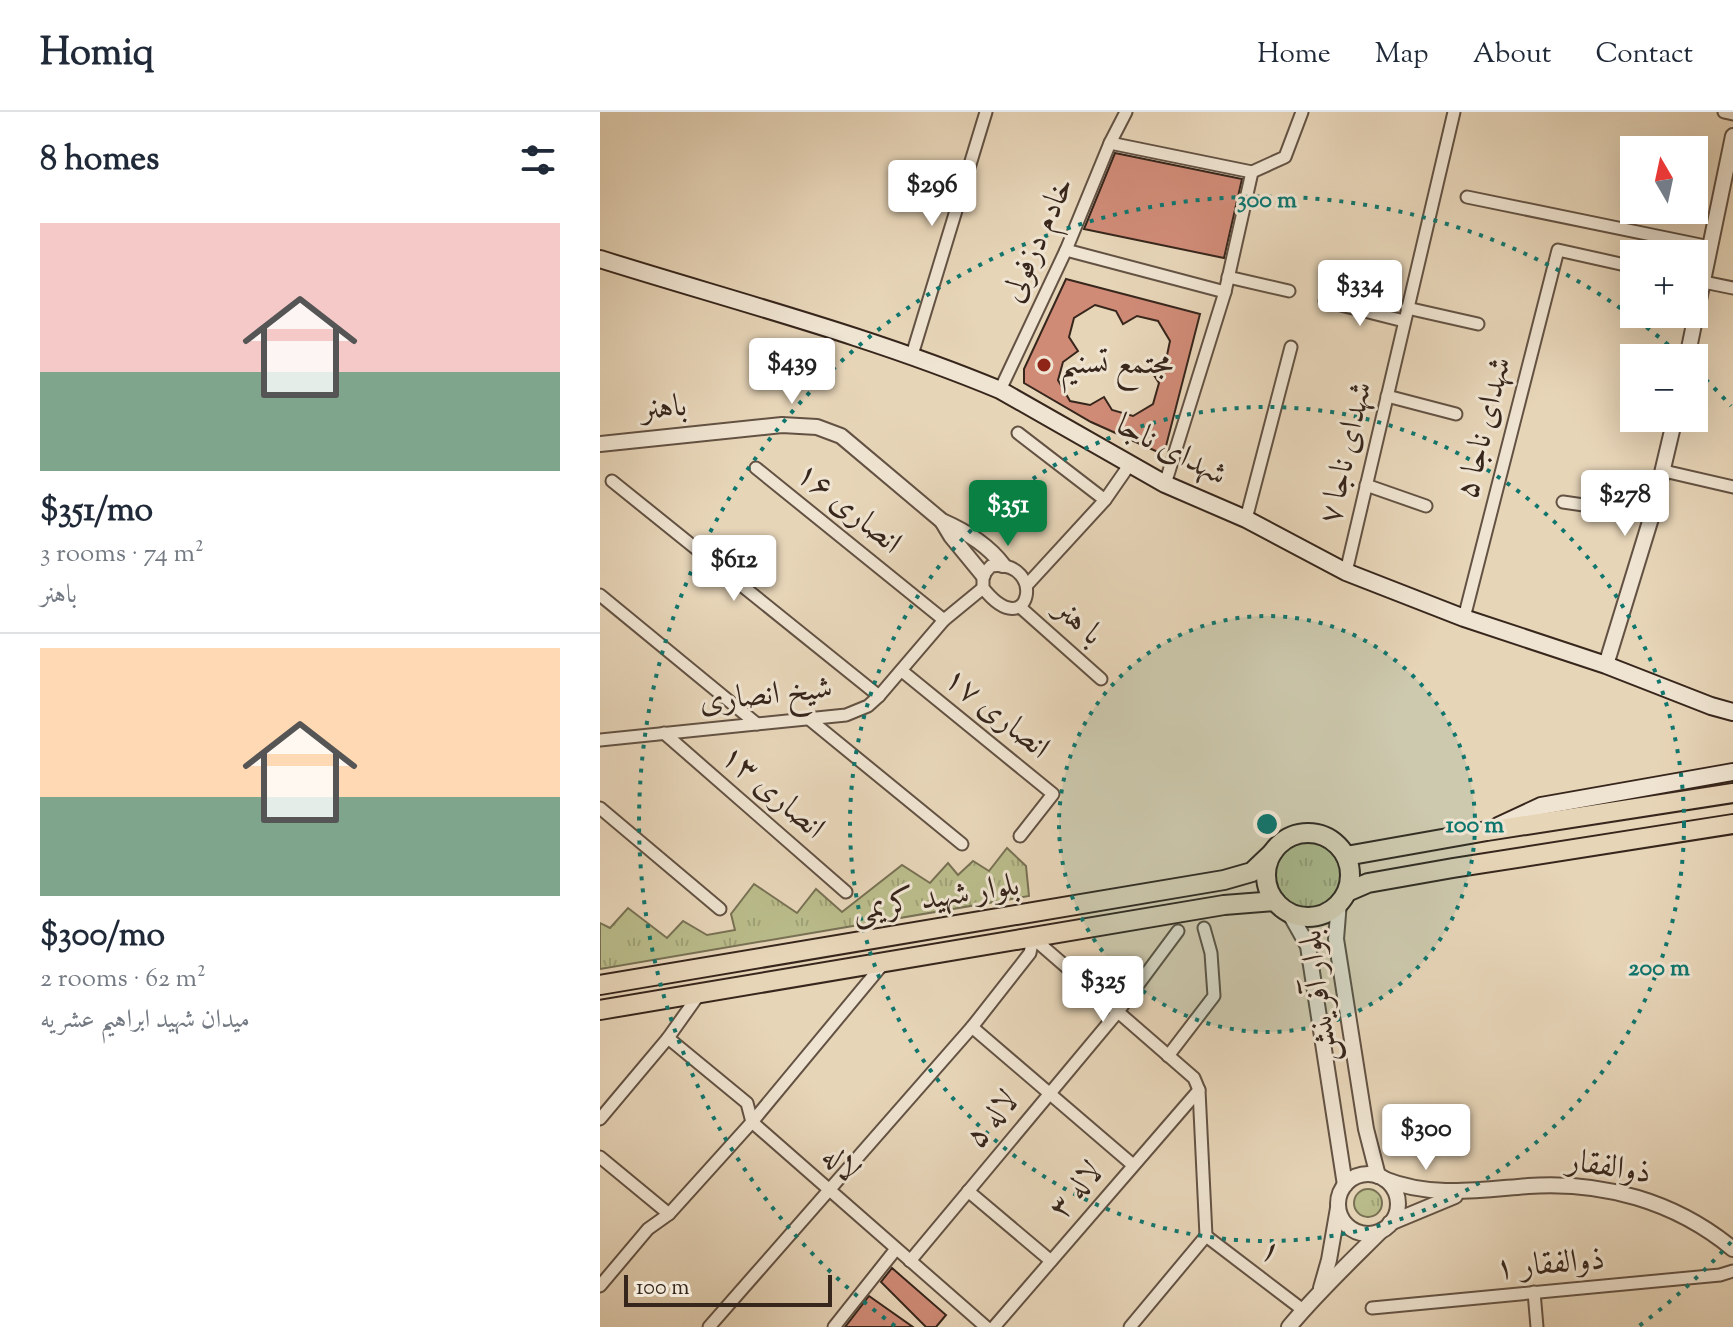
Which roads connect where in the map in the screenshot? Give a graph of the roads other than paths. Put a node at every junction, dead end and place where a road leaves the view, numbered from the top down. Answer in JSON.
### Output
{"nodes":[{"id":1,"x":986,"y":112,"type":"edge"},
{"id":2,"x":1126,"y":112,"type":"edge"},
{"id":3,"x":1302,"y":112,"type":"edge"},
{"id":4,"x":1454,"y":112,"type":"edge"},
{"id":5,"x":1724,"y":112,"type":"edge"},
{"id":6,"x":1733,"y":114,"type":"edge"},
{"id":7,"x":1733,"y":136,"type":"edge"},
{"id":8,"x":1110,"y":143,"type":"junction"},
{"id":9,"x":1252,"y":172,"type":"junction"},
{"id":10,"x":1467,"y":197,"type":"dead end"},
{"id":11,"x":1727,"y":198,"type":"edge"},
{"id":12,"x":1710,"y":247,"type":"junction"},
{"id":13,"x":1066,"y":250,"type":"junction"},
{"id":14,"x":1708,"y":253,"type":"edge"},
{"id":15,"x":600,"y":259,"type":"edge"},
{"id":16,"x":1620,"y":264,"type":"edge"},
{"id":17,"x":1228,"y":277,"type":"junction"},
{"id":18,"x":1708,"y":283,"type":"edge"},
{"id":19,"x":1733,"y":288,"type":"edge"},
{"id":20,"x":1289,"y":291,"type":"dead end"},
{"id":21,"x":1225,"y":292,"type":"junction"},
{"id":22,"x":1325,"y":301,"type":"dead end"},
{"id":23,"x":1407,"y":308,"type":"junction"},
{"id":24,"x":1404,"y":321,"type":"junction"},
{"id":25,"x":1478,"y":324,"type":"dead end"},
{"id":26,"x":1291,"y":347,"type":"dead end"},
{"id":27,"x":912,"y":355,"type":"junction"},
{"id":28,"x":1000,"y":390,"type":"junction"},
{"id":29,"x":1387,"y":396,"type":"junction"},
{"id":30,"x":1456,"y":414,"type":"dead end"},
{"id":31,"x":1672,"y":432,"type":"edge"},
{"id":32,"x":1018,"y":433,"type":"dead end"},
{"id":33,"x":600,"y":444,"type":"edge"},
{"id":34,"x":1130,"y":464,"type":"junction"},
{"id":35,"x":756,"y":468,"type":"dead end"},
{"id":36,"x":1664,"y":471,"type":"junction"},
{"id":37,"x":612,"y":481,"type":"dead end"},
{"id":38,"x":1165,"y":484,"type":"junction"},
{"id":39,"x":1366,"y":485,"type":"junction"},
{"id":40,"x":1733,"y":487,"type":"edge"},
{"id":41,"x":1105,"y":500,"type":"junction"},
{"id":42,"x":1563,"y":502,"type":"dead end"},
{"id":43,"x":1426,"y":506,"type":"dead end"},
{"id":44,"x":1652,"y":515,"type":"junction"},
{"id":45,"x":1246,"y":519,"type":"junction"},
{"id":46,"x":942,"y":521,"type":"junction"},
{"id":47,"x":1003,"y":565,"type":"junction"},
{"id":48,"x":1346,"y":572,"type":"junction"},
{"id":49,"x":983,"y":581,"type":"junction"},
{"id":50,"x":1027,"y":585,"type":"junction"},
{"id":51,"x":600,"y":595,"type":"edge"},
{"id":52,"x":1020,"y":607,"type":"junction"},
{"id":53,"x":1464,"y":618,"type":"junction"},
{"id":54,"x":944,"y":620,"type":"junction"},
{"id":55,"x":1606,"y":665,"type":"junction"},
{"id":56,"x":902,"y":671,"type":"junction"},
{"id":57,"x":1101,"y":679,"type":"dead end"},
{"id":58,"x":879,"y":696,"type":"junction"},
{"id":59,"x":1711,"y":706,"type":"junction"},
{"id":60,"x":1733,"y":712,"type":"edge"},
{"id":61,"x":809,"y":719,"type":"junction"},
{"id":62,"x":1733,"y":720,"type":"edge"},
{"id":63,"x":757,"y":724,"type":"junction"},
{"id":64,"x":600,"y":731,"type":"edge"},
{"id":65,"x":664,"y":733,"type":"junction"},
{"id":66,"x":605,"y":740,"type":"edge"},
{"id":67,"x":1733,"y":772,"type":"edge"},
{"id":68,"x":1733,"y":793,"type":"edge"},
{"id":69,"x":600,"y":808,"type":"edge"},
{"id":70,"x":1733,"y":824,"type":"edge"},
{"id":71,"x":1487,"y":831,"type":"junction"},
{"id":72,"x":1020,"y":836,"type":"dead end"},
{"id":73,"x":962,"y":844,"type":"dead end"},
{"id":74,"x":1396,"y":848,"type":"junction"},
{"id":75,"x":1273,"y":852,"type":"junction"},
{"id":76,"x":1346,"y":856,"type":"junction"},
{"id":77,"x":1397,"y":878,"type":"junction"},
{"id":78,"x":1224,"y":880,"type":"junction"},
{"id":79,"x":846,"y":892,"type":"dead end"},
{"id":80,"x":1343,"y":897,"type":"junction"},
{"id":81,"x":1275,"y":901,"type":"junction"},
{"id":82,"x":1224,"y":905,"type":"junction"},
{"id":83,"x":720,"y":909,"type":"dead end"},
{"id":84,"x":1290,"y":914,"type":"junction"},
{"id":85,"x":1204,"y":928,"type":"dead end"},
{"id":86,"x":1178,"y":931,"type":"dead end"},
{"id":87,"x":1033,"y":938,"type":"junction"},
{"id":88,"x":883,"y":964,"type":"junction"},
{"id":89,"x":600,"y":985,"type":"edge"},
{"id":90,"x":701,"y":993,"type":"junction"},
{"id":91,"x":600,"y":1010,"type":"edge"},
{"id":92,"x":1117,"y":1013,"type":"junction"},
{"id":93,"x":972,"y":1027,"type":"junction"},
{"id":94,"x":668,"y":1038,"type":"junction"},
{"id":95,"x":1168,"y":1056,"type":"junction"},
{"id":96,"x":1199,"y":1090,"type":"junction"},
{"id":97,"x":1050,"y":1094,"type":"junction"},
{"id":98,"x":600,"y":1119,"type":"edge"},
{"id":99,"x":752,"y":1122,"type":"junction"},
{"id":100,"x":600,"y":1157,"type":"edge"},
{"id":101,"x":1133,"y":1165,"type":"junction"},
{"id":102,"x":1381,"y":1178,"type":"junction"},
{"id":103,"x":1345,"y":1185,"type":"junction"},
{"id":104,"x":828,"y":1190,"type":"junction"},
{"id":105,"x":968,"y":1191,"type":"junction"},
{"id":106,"x":1462,"y":1193,"type":"junction"},
{"id":107,"x":1338,"y":1208,"type":"junction"},
{"id":108,"x":669,"y":1214,"type":"junction"},
{"id":109,"x":1386,"y":1227,"type":"junction"},
{"id":110,"x":1206,"y":1236,"type":"junction"},
{"id":111,"x":1732,"y":1247,"type":"edge"},
{"id":112,"x":896,"y":1249,"type":"junction"},
{"id":113,"x":910,"y":1261,"type":"junction"},
{"id":114,"x":1051,"y":1261,"type":"junction"},
{"id":115,"x":1733,"y":1271,"type":"edge"},
{"id":116,"x":600,"y":1286,"type":"edge"},
{"id":117,"x":1321,"y":1288,"type":"junction"},
{"id":118,"x":1534,"y":1292,"type":"junction"},
{"id":119,"x":1372,"y":1308,"type":"dead end"},
{"id":120,"x":1303,"y":1310,"type":"junction"},
{"id":121,"x":978,"y":1325,"type":"edge"},
{"id":122,"x":709,"y":1327,"type":"edge"},
{"id":123,"x":834,"y":1327,"type":"edge"},
{"id":124,"x":994,"y":1327,"type":"edge"},
{"id":125,"x":1130,"y":1327,"type":"edge"},
{"id":126,"x":1289,"y":1327,"type":"edge"},
{"id":127,"x":1537,"y":1327,"type":"edge"}],
"edges":[{"from":1,"to":27,"type":"street"},
{"from":2,"to":8,"type":"street","name":"خادم دزفولی"},
{"from":3,"to":9,"type":"street"},
{"from":4,"to":23,"type":"street","name":"شهدای ناجا ۷"},
{"from":5,"to":6,"type":"street"},
{"from":7,"to":11,"type":"street"},
{"from":8,"to":9,"type":"street"},
{"from":8,"to":13,"type":"street","name":"خادم دزفولی"},
{"from":9,"to":17,"type":"street"},
{"from":10,"to":12,"type":"street"},
{"from":11,"to":12,"type":"street"},
{"from":12,"to":14,"type":"street"},
{"from":13,"to":21,"type":"street"},
{"from":13,"to":28,"type":"street","name":"خادم دزفولی"},
{"from":15,"to":27,"type":"main road","name":"شهدای ناجا"},
{"from":16,"to":53,"type":"street","name":"شهدای ناجا ۵"},
{"from":17,"to":20,"type":"street"},
{"from":17,"to":21,"type":"street"},
{"from":18,"to":19,"type":"street"},
{"from":21,"to":38,"type":"street"},
{"from":22,"to":24,"type":"street"},
{"from":23,"to":24,"type":"street","name":"شهدای ناجا ۷"},
{"from":23,"to":25,"type":"street"},
{"from":24,"to":29,"type":"street","name":"شهدای ناجا ۷"},
{"from":26,"to":45,"type":"street"},
{"from":27,"to":28,"type":"main road","name":"شهدای ناجا"},
{"from":28,"to":34,"type":"main road","name":"شهدای ناجا"},
{"from":29,"to":30,"type":"street"},
{"from":29,"to":39,"type":"street","name":"شهدای ناجا ۷"},
{"from":31,"to":36,"type":"street"},
{"from":32,"to":41,"type":"street"},
{"from":33,"to":46,"type":"street","name":"باهنر"},
{"from":34,"to":38,"type":"main road","name":"شهدای ناجا"},
{"from":34,"to":41,"type":"street"},
{"from":35,"to":54,"type":"street","name":"انصاری ۱۶"},
{"from":36,"to":40,"type":"street"},
{"from":36,"to":44,"type":"street"},
{"from":37,"to":58,"type":"street"},
{"from":38,"to":45,"type":"main road","name":"شهدای ناجا"},
{"from":39,"to":43,"type":"street"},
{"from":39,"to":48,"type":"street","name":"شهدای ناجا ۷"},
{"from":41,"to":50,"type":"street"},
{"from":42,"to":44,"type":"street"},
{"from":44,"to":55,"type":"street"},
{"from":45,"to":48,"type":"main road","name":"شهدای ناجا"},
{"from":46,"to":47,"type":"street","name":"باهنر"},
{"from":46,"to":49,"type":"street","name":"باهنر"},
{"from":47,"to":49,"type":"street"},
{"from":47,"to":50,"type":"street"},
{"from":48,"to":53,"type":"main road","name":"شهدای ناجا"},
{"from":49,"to":52,"type":"street"},
{"from":49,"to":54,"type":"street","name":"شیخ انصاری"},
{"from":50,"to":52,"type":"street"},
{"from":51,"to":63,"type":"street"},
{"from":52,"to":57,"type":"street","name":"با هنر"},
{"from":53,"to":55,"type":"main road","name":"شهدای ناجا"},
{"from":54,"to":56,"type":"street","name":"شیخ انصاری"},
{"from":55,"to":59,"type":"main road","name":"شهدای ناجا"},
{"from":56,"to":58,"type":"street","name":"شیخ انصاری"},
{"from":56,"to":72,"type":"street","name":"انصاری ۱۷"},
{"from":58,"to":61,"type":"street","name":"شیخ انصاری"},
{"from":59,"to":60,"type":"main road","name":"شهدای ناجا"},
{"from":59,"to":62,"type":"main road","name":"شهدای ناجا"},
{"from":61,"to":63,"type":"street","name":"شیخ انصاری"},
{"from":61,"to":73,"type":"street"},
{"from":63,"to":65,"type":"street","name":"شیخ انصاری"},
{"from":64,"to":66,"type":"street"},
{"from":65,"to":66,"type":"street","name":"شیخ انصاری"},
{"from":65,"to":79,"type":"street","name":"انصاری ۱۳"},
{"from":67,"to":71,"type":"main road"},
{"from":68,"to":71,"type":"main road"},
{"from":69,"to":83,"type":"street"},
{"from":70,"to":77,"type":"main road"},
{"from":71,"to":74,"type":"main road"},
{"from":74,"to":76,"type":"main road"},
{"from":74,"to":77,"type":"main road"},
{"from":75,"to":76,"type":"main road"},
{"from":75,"to":78,"type":"main road","name":"بلوار شهید کریمی"},
{"from":75,"to":81,"type":"main road"},
{"from":76,"to":80,"type":"main road"},
{"from":77,"to":80,"type":"main road"},
{"from":78,"to":82,"type":"main road"},
{"from":78,"to":89,"type":"main road","name":"بلوار شهید کریمی"},
{"from":80,"to":84,"type":"main road"},
{"from":80,"to":102,"type":"street","name":"بلوار آفرینش"},
{"from":81,"to":82,"type":"main road","name":"بلوار شهید کریمی"},
{"from":81,"to":84,"type":"main road"},
{"from":82,"to":87,"type":"main road","name":"بلوار شهید کریمی"},
{"from":84,"to":103,"type":"street","name":"بلوار آفرینش"},
{"from":85,"to":95,"type":"street"},
{"from":86,"to":92,"type":"street","name":"لاله ۵"},
{"from":87,"to":88,"type":"main road","name":"بلوار شهید کریمی"},
{"from":87,"to":92,"type":"street"},
{"from":87,"to":93,"type":"street"},
{"from":88,"to":90,"type":"main road","name":"بلوار شهید کریمی"},
{"from":88,"to":99,"type":"street"},
{"from":90,"to":91,"type":"main road","name":"بلوار شهید کریمی"},
{"from":90,"to":94,"type":"street"},
{"from":92,"to":95,"type":"street"},
{"from":92,"to":97,"type":"street","name":"لاله ۵"},
{"from":93,"to":97,"type":"street"},
{"from":93,"to":104,"type":"street"},
{"from":94,"to":98,"type":"street"},
{"from":94,"to":99,"type":"street","name":"لاله"},
{"from":95,"to":96,"type":"street"},
{"from":96,"to":101,"type":"street","name":"لاله ۳"},
{"from":96,"to":110,"type":"street"},
{"from":97,"to":101,"type":"street"},
{"from":97,"to":105,"type":"street","name":"لاله ۵"},
{"from":99,"to":104,"type":"street","name":"لاله"},
{"from":99,"to":108,"type":"street"},
{"from":100,"to":108,"type":"street"},
{"from":101,"to":114,"type":"street","name":"لاله ۳"},
{"from":102,"to":103,"type":"street"},
{"from":102,"to":106,"type":"street"},
{"from":102,"to":109,"type":"street"},
{"from":103,"to":107,"type":"street"},
{"from":104,"to":112,"type":"street","name":"لاله"},
{"from":104,"to":122,"type":"street"},
{"from":105,"to":113,"type":"street","name":"لاله ۵"},
{"from":105,"to":114,"type":"street"},
{"from":106,"to":109,"type":"street"},
{"from":106,"to":111,"type":"street","name":"ذوالفقار"},
{"from":107,"to":109,"type":"street"},
{"from":107,"to":117,"type":"street"},
{"from":108,"to":116,"type":"street"},
{"from":109,"to":117,"type":"street"},
{"from":110,"to":120,"type":"street","name":"۱"},
{"from":110,"to":125,"type":"street"},
{"from":112,"to":113,"type":"street","name":"لاله"},
{"from":112,"to":123,"type":"street"},
{"from":113,"to":121,"type":"street","name":"لاله"},
{"from":114,"to":124,"type":"street","name":"لاله ۳"},
{"from":115,"to":118,"type":"street","name":"ذوالفقار ۱"},
{"from":117,"to":120,"type":"street"},
{"from":118,"to":119,"type":"street","name":"ذوالفقار ۱"},
{"from":118,"to":127,"type":"street"},
{"from":120,"to":126,"type":"street"}]}
